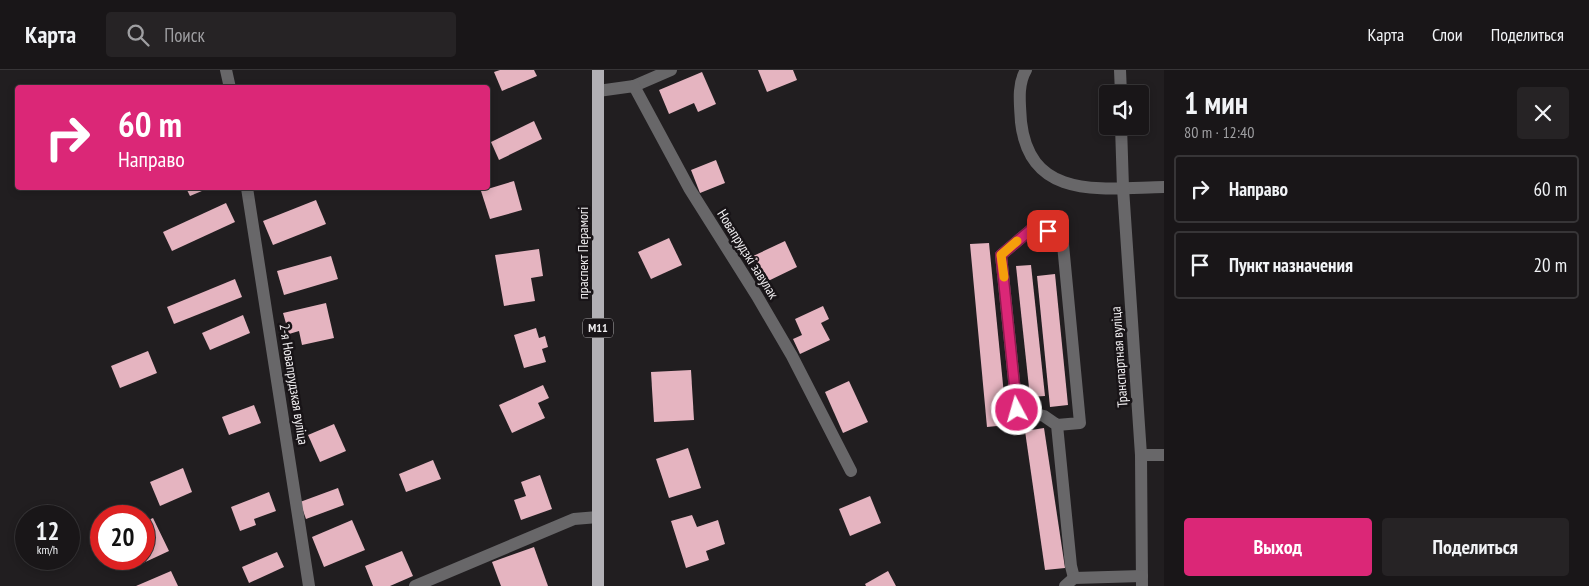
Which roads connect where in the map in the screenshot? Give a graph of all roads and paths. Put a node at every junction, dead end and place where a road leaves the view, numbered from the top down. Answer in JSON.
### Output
{"nodes":[{"id":1,"x":226,"y":70,"type":"edge"},
{"id":2,"x":598,"y":70,"type":"edge"},
{"id":3,"x":671,"y":70,"type":"edge"},
{"id":4,"x":1026,"y":70,"type":"edge"},
{"id":5,"x":1120,"y":70,"type":"edge"},
{"id":6,"x":229,"y":85,"type":"edge"},
{"id":7,"x":1121,"y":85,"type":"edge"},
{"id":8,"x":634,"y":86,"type":"junction"},
{"id":9,"x":598,"y":91,"type":"junction"},
{"id":10,"x":1122,"y":135,"type":"edge"},
{"id":11,"x":1164,"y":187,"type":"edge"},
{"id":12,"x":1123,"y":188,"type":"junction"},
{"id":13,"x":247,"y":190,"type":"edge"},
{"id":14,"x":1056,"y":425,"type":"junction"},
{"id":15,"x":1141,"y":455,"type":"junction"},
{"id":16,"x":1164,"y":455,"type":"edge"},
{"id":17,"x":851,"y":471,"type":"dead end"},
{"id":18,"x":598,"y":517,"type":"junction"},
{"id":19,"x":1142,"y":581,"type":"edge"},
{"id":20,"x":1069,"y":582,"type":"edge"},
{"id":21,"x":309,"y":586,"type":"edge"},
{"id":22,"x":415,"y":586,"type":"edge"},
{"id":23,"x":598,"y":586,"type":"edge"}],
"edges":[{"from":1,"to":6,"type":"street"},
{"from":2,"to":9,"type":"main road","name":"праспект Перамогі","number":"М11"},
{"from":3,"to":8,"type":"street"},
{"from":4,"to":12,"type":"street"},
{"from":5,"to":7,"type":"street"},
{"from":8,"to":9,"type":"street"},
{"from":8,"to":17,"type":"street","name":"Новапрудзкі завулак"},
{"from":9,"to":18,"type":"main road","name":"праспект Перамогі","number":"М11"},
{"from":10,"to":12,"type":"street","name":"Транспартная вуліца"},
{"from":11,"to":12,"type":"street"},
{"from":12,"to":15,"type":"street","name":"Транспартная вуліца"},
{"from":13,"to":21,"type":"street","name":"2-я Новапрудзкая вуліца"},
{"from":14,"to":14,"type":"street"},
{"from":14,"to":20,"type":"street"},
{"from":15,"to":16,"type":"street"},
{"from":15,"to":19,"type":"street","name":"Транспартная вуліца"},
{"from":18,"to":22,"type":"street"},
{"from":18,"to":23,"type":"main road","name":"праспект Перамогі","number":"М11"},
{"from":19,"to":20,"type":"street"}]}
